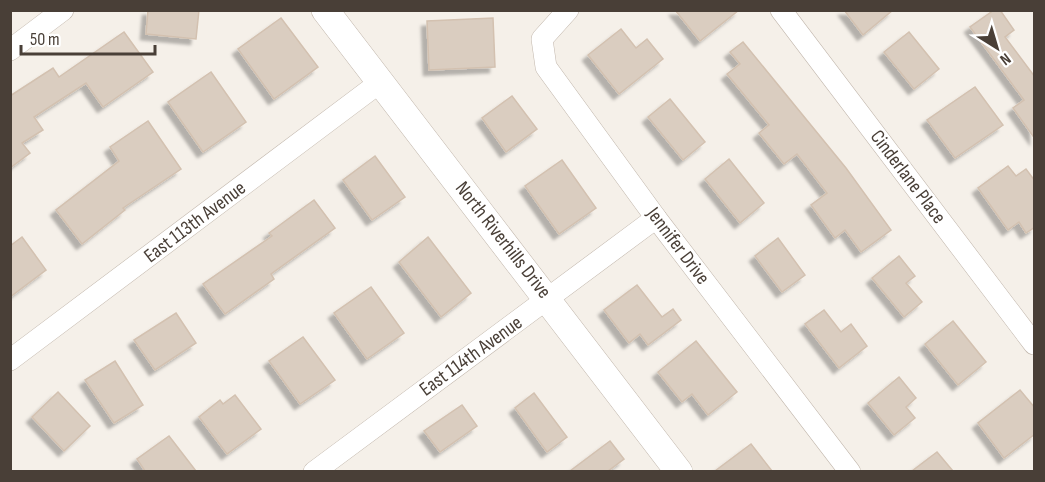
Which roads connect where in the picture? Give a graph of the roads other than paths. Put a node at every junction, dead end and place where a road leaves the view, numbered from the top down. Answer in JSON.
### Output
{"nodes":[{"id":1,"x":63,"y":10,"type":"edge"},
{"id":2,"x":325,"y":10,"type":"edge"},
{"id":3,"x":781,"y":10,"type":"edge"},
{"id":4,"x":565,"y":13,"type":"edge"},
{"id":5,"x":10,"y":50,"type":"edge"},
{"id":6,"x":379,"y":83,"type":"junction"},
{"id":7,"x":656,"y":218,"type":"junction"},
{"id":8,"x":549,"y":299,"type":"junction"},
{"id":9,"x":1035,"y":344,"type":"edge"},
{"id":10,"x":10,"y":360,"type":"edge"},
{"id":11,"x":314,"y":471,"type":"edge"},
{"id":12,"x":679,"y":471,"type":"edge"},
{"id":13,"x":850,"y":471,"type":"edge"}],
"edges":[{"from":1,"to":5,"type":"street"},
{"from":2,"to":6,"type":"street","name":"North Riverhills Drive"},
{"from":3,"to":9,"type":"street","name":"Cinderlane Place"},
{"from":4,"to":7,"type":"street","name":"Jennifer Drive"},
{"from":6,"to":8,"type":"street","name":"North Riverhills Drive"},
{"from":6,"to":10,"type":"street","name":"East 113th Avenue"},
{"from":7,"to":8,"type":"street","name":"East 114th Avenue"},
{"from":7,"to":13,"type":"street","name":"Jennifer Drive"},
{"from":8,"to":11,"type":"street","name":"East 114th Avenue"},
{"from":8,"to":12,"type":"street","name":"North Riverhills Drive"}]}
